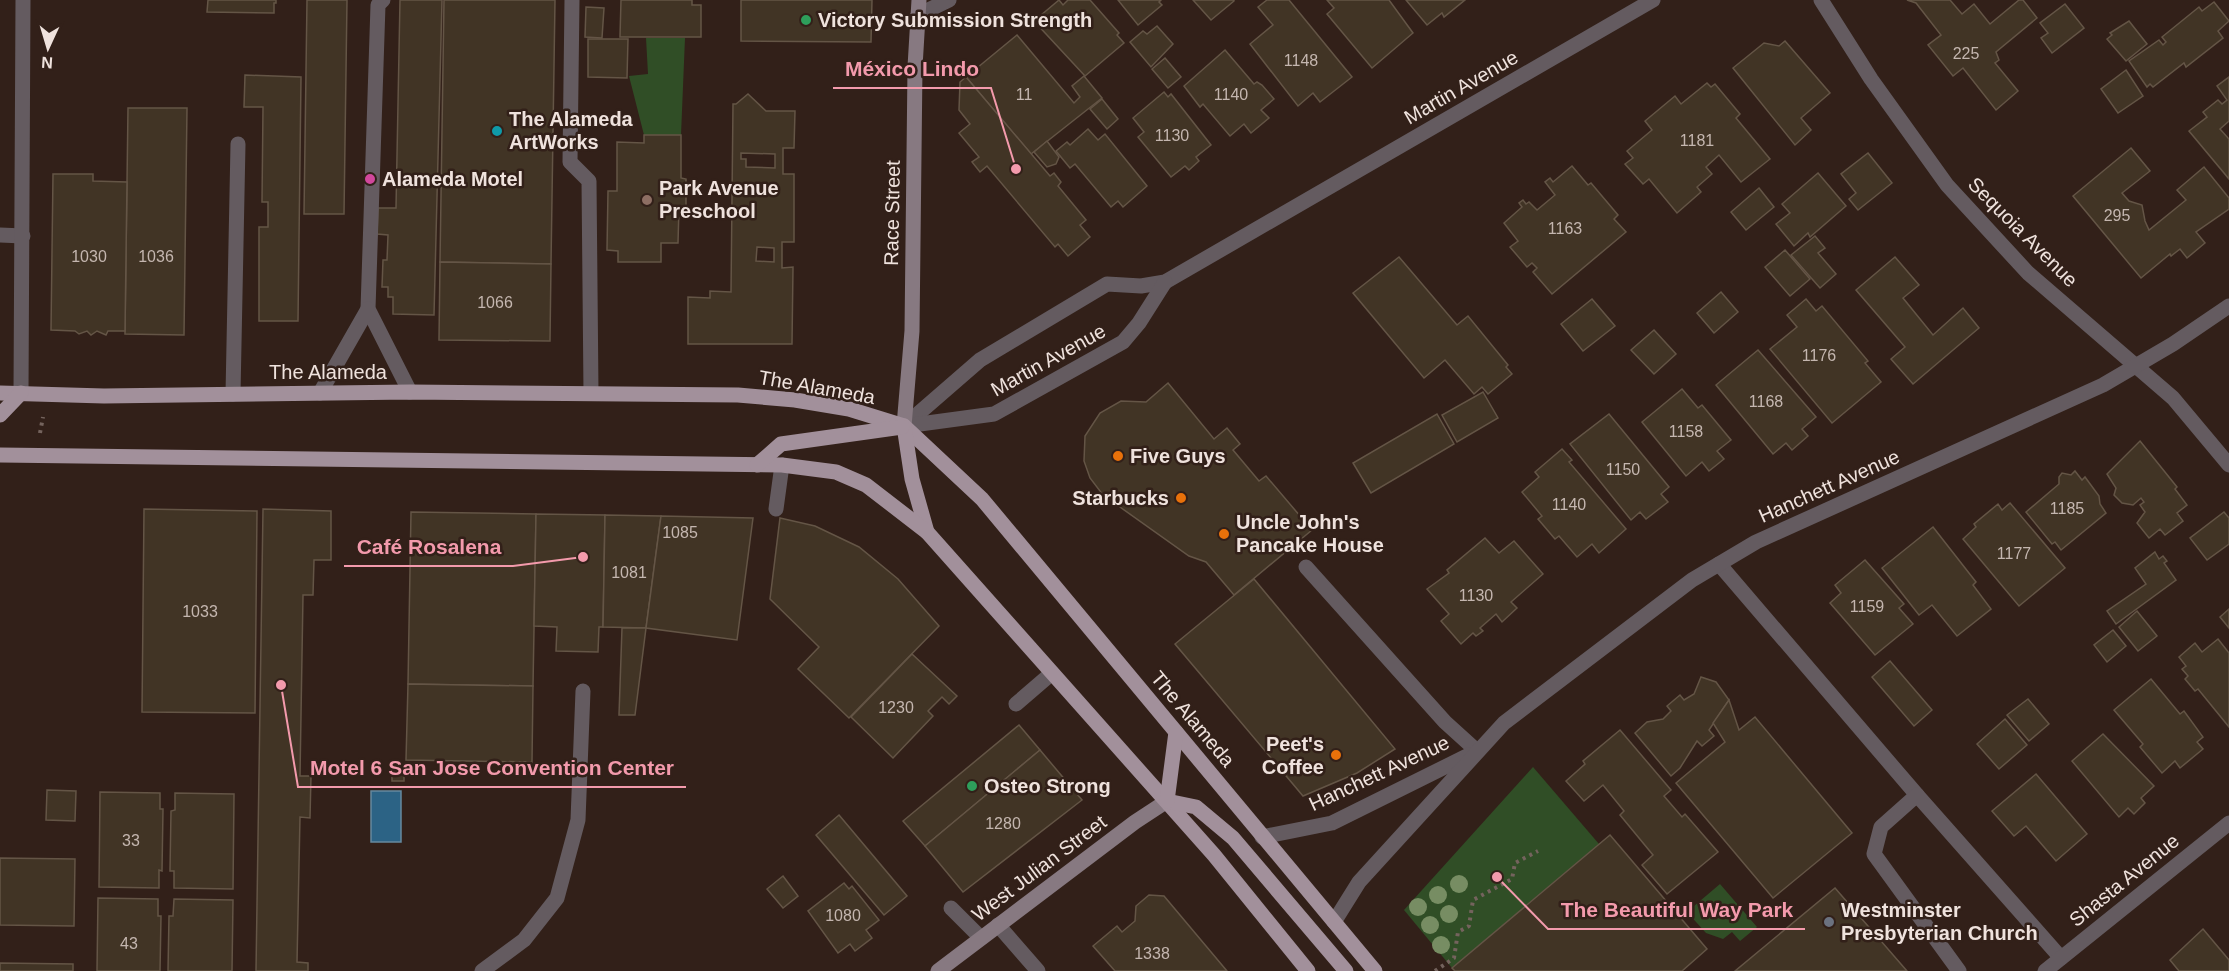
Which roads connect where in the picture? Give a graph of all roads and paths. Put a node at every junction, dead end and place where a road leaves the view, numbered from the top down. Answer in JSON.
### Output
{"nodes":[{"id":1,"x":23,"y":0,"type":"edge"},
{"id":2,"x":572,"y":0,"type":"edge"},
{"id":3,"x":949,"y":0,"type":"edge"},
{"id":4,"x":1653,"y":0,"type":"edge"},
{"id":5,"x":1821,"y":0,"type":"edge"},
{"id":6,"x":378,"y":2,"type":"edge"},
{"id":7,"x":918,"y":8,"type":"edge"},
{"id":8,"x":238,"y":144,"type":"dead end"},
{"id":9,"x":0,"y":235,"type":"edge"},
{"id":10,"x":22,"y":236,"type":"junction"},
{"id":11,"x":1165,"y":282,"type":"junction"},
{"id":12,"x":2229,"y":306,"type":"edge"},
{"id":13,"x":368,"y":309,"type":"junction"},
{"id":14,"x":2136,"y":366,"type":"junction"},
{"id":15,"x":410,"y":392,"type":"junction"},
{"id":16,"x":591,"y":392,"type":"junction"},
{"id":17,"x":0,"y":393,"type":"edge"},
{"id":18,"x":21,"y":393,"type":"junction"},
{"id":19,"x":320,"y":393,"type":"junction"},
{"id":20,"x":233,"y":394,"type":"junction"},
{"id":21,"x":44,"y":411,"type":"dead end"},
{"id":22,"x":0,"y":415,"type":"edge"},
{"id":23,"x":904,"y":426,"type":"junction"},
{"id":24,"x":39,"y":437,"type":"dead end"},
{"id":25,"x":0,"y":454,"type":"edge"},
{"id":26,"x":757,"y":465,"type":"junction"},
{"id":27,"x":782,"y":465,"type":"junction"},
{"id":28,"x":2229,"y":465,"type":"edge"},
{"id":29,"x":776,"y":509,"type":"dead end"},
{"id":30,"x":927,"y":532,"type":"junction"},
{"id":31,"x":1719,"y":564,"type":"junction"},
{"id":32,"x":1306,"y":567,"type":"dead end"},
{"id":33,"x":1052,"y":673,"type":"junction"},
{"id":34,"x":583,"y":691,"type":"dead end"},
{"id":35,"x":1016,"y":704,"type":"dead end"},
{"id":36,"x":1176,"y":732,"type":"junction"},
{"id":37,"x":1477,"y":751,"type":"junction"},
{"id":38,"x":1917,"y":795,"type":"junction"},
{"id":39,"x":1167,"y":801,"type":"junction"},
{"id":40,"x":2229,"y":823,"type":"edge"},
{"id":41,"x":1262,"y":837,"type":"junction"},
{"id":42,"x":1538,"y":851,"type":"dead end"},
{"id":43,"x":951,"y":908,"type":"dead end"},
{"id":44,"x":1334,"y":922,"type":"junction"},
{"id":45,"x":998,"y":925,"type":"junction"},
{"id":46,"x":981,"y":938,"type":"junction"},
{"id":47,"x":2061,"y":958,"type":"junction"},
{"id":48,"x":482,"y":971,"type":"edge"},
{"id":49,"x":938,"y":971,"type":"edge"},
{"id":50,"x":1038,"y":971,"type":"edge"},
{"id":51,"x":1308,"y":971,"type":"edge"},
{"id":52,"x":1346,"y":971,"type":"edge"},
{"id":53,"x":1375,"y":971,"type":"edge"},
{"id":54,"x":1435,"y":971,"type":"edge"},
{"id":55,"x":1959,"y":971,"type":"edge"},
{"id":56,"x":2045,"y":971,"type":"edge"}],
"edges":[{"from":1,"to":10,"type":"street"},
{"from":2,"to":16,"type":"street"},
{"from":3,"to":7,"type":"street"},
{"from":4,"to":11,"type":"street","name":"Martin Avenue"},
{"from":5,"to":14,"type":"street","name":"Sequoia Avenue"},
{"from":6,"to":13,"type":"street"},
{"from":7,"to":23,"type":"main road","name":"Race Street"},
{"from":8,"to":20,"type":"street"},
{"from":9,"to":10,"type":"street"},
{"from":10,"to":18,"type":"street"},
{"from":11,"to":23,"type":"street","name":"Martin Avenue"},
{"from":11,"to":23,"type":"street","name":"Martin Avenue"},
{"from":12,"to":14,"type":"street","name":"Hanchett Avenue"},
{"from":13,"to":15,"type":"street"},
{"from":13,"to":19,"type":"street"},
{"from":14,"to":28,"type":"street","name":"Sequoia Avenue"},
{"from":14,"to":31,"type":"street","name":"Hanchett Avenue"},
{"from":15,"to":16,"type":"main road","name":"The Alameda"},
{"from":15,"to":19,"type":"main road","name":"The Alameda"},
{"from":16,"to":23,"type":"main road","name":"The Alameda"},
{"from":17,"to":18,"type":"main road","name":"The Alameda"},
{"from":18,"to":20,"type":"main road","name":"The Alameda"},
{"from":18,"to":22,"type":"main road"},
{"from":19,"to":20,"type":"main road","name":"The Alameda"},
{"from":21,"to":24,"type":"path"},
{"from":23,"to":26,"type":"main road"},
{"from":23,"to":30,"type":"main road"},
{"from":23,"to":36,"type":"main road","name":"The Alameda"},
{"from":25,"to":26,"type":"main road"},
{"from":26,"to":27,"type":"main road"},
{"from":27,"to":29,"type":"street"},
{"from":27,"to":30,"type":"main road"},
{"from":30,"to":33,"type":"main road"},
{"from":31,"to":37,"type":"street","name":"Hanchett Avenue"},
{"from":31,"to":38,"type":"street"},
{"from":32,"to":37,"type":"street"},
{"from":33,"to":35,"type":"street"},
{"from":33,"to":39,"type":"main road"},
{"from":34,"to":48,"type":"street"},
{"from":36,"to":39,"type":"main road"},
{"from":36,"to":41,"type":"main road","name":"The Alameda"},
{"from":37,"to":41,"type":"street","name":"Hanchett Avenue"},
{"from":37,"to":44,"type":"street","name":"Hanchett Avenue"},
{"from":38,"to":47,"type":"street"},
{"from":38,"to":55,"type":"street"},
{"from":39,"to":45,"type":"main road","name":"West Julian Street"},
{"from":39,"to":51,"type":"main road"},
{"from":39,"to":52,"type":"main road"},
{"from":40,"to":47,"type":"street","name":"Shasta Avenue"},
{"from":41,"to":44,"type":"main road","name":"The Alameda"},
{"from":42,"to":54,"type":"path"},
{"from":43,"to":46,"type":"street"},
{"from":44,"to":53,"type":"main road","name":"The Alameda"},
{"from":45,"to":46,"type":"main road","name":"West Julian Street"},
{"from":45,"to":50,"type":"street"},
{"from":46,"to":49,"type":"main road","name":"West Julian Street"},
{"from":47,"to":56,"type":"street","name":"Shasta Avenue"}]}
